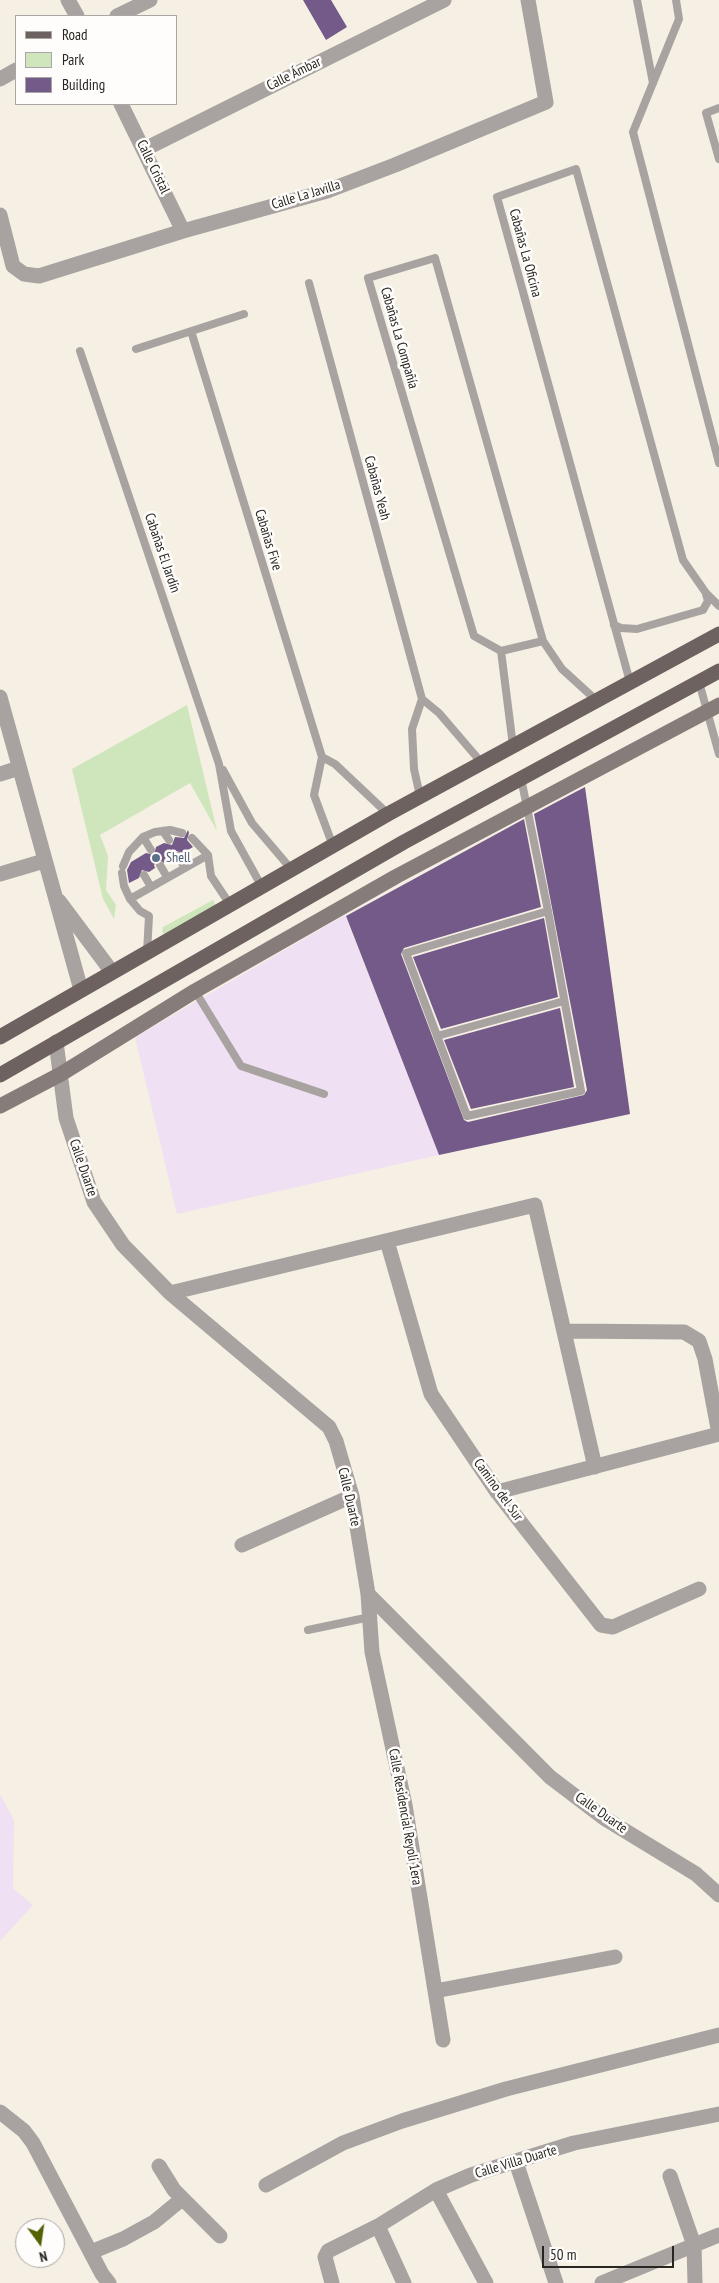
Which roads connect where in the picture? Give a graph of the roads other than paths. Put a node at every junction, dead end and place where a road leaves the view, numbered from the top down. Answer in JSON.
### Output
{"nodes":[{"id":1,"x":68,"y":0,"type":"edge"},
{"id":2,"x":150,"y":0,"type":"edge"},
{"id":3,"x":444,"y":0,"type":"edge"},
{"id":4,"x":528,"y":0,"type":"edge"},
{"id":5,"x":637,"y":0,"type":"edge"},
{"id":6,"x":676,"y":0,"type":"edge"},
{"id":7,"x":76,"y":15,"type":"edge"},
{"id":8,"x":119,"y":15,"type":"edge"},
{"id":9,"x":15,"y":71,"type":"edge"},
{"id":10,"x":0,"y":79,"type":"edge"},
{"id":11,"x":653,"y":83,"type":"junction"},
{"id":12,"x":122,"y":105,"type":"edge"},
{"id":13,"x":719,"y":108,"type":"edge"},
{"id":14,"x":145,"y":149,"type":"junction"},
{"id":15,"x":719,"y":159,"type":"edge"},
{"id":16,"x":0,"y":215,"type":"edge"},
{"id":17,"x":183,"y":231,"type":"junction"},
{"id":18,"x":309,"y":283,"type":"dead end"},
{"id":19,"x":244,"y":314,"type":"dead end"},
{"id":20,"x":191,"y":331,"type":"junction"},
{"id":21,"x":136,"y":349,"type":"dead end"},
{"id":22,"x":80,"y":351,"type":"dead end"},
{"id":23,"x":719,"y":463,"type":"edge"},
{"id":24,"x":706,"y":593,"type":"junction"},
{"id":25,"x":719,"y":606,"type":"edge"},
{"id":26,"x":614,"y":625,"type":"junction"},
{"id":27,"x":719,"y":634,"type":"edge"},
{"id":28,"x":543,"y":641,"type":"junction"},
{"id":29,"x":501,"y":651,"type":"junction"},
{"id":30,"x":719,"y":671,"type":"edge"},
{"id":31,"x":630,"y":682,"type":"junction"},
{"id":32,"x":699,"y":682,"type":"junction"},
{"id":33,"x":0,"y":697,"type":"edge"},
{"id":34,"x":422,"y":699,"type":"junction"},
{"id":35,"x":596,"y":700,"type":"junction"},
{"id":36,"x":713,"y":708,"type":"edge"},
{"id":37,"x":513,"y":746,"type":"junction"},
{"id":38,"x":719,"y":754,"type":"edge"},
{"id":39,"x":322,"y":756,"type":"junction"},
{"id":40,"x":480,"y":762,"type":"junction"},
{"id":41,"x":219,"y":764,"type":"junction"},
{"id":42,"x":19,"y":768,"type":"junction"},
{"id":43,"x":0,"y":774,"type":"edge"},
{"id":44,"x":521,"y":778,"type":"junction"},
{"id":45,"x":420,"y":796,"type":"junction"},
{"id":46,"x":527,"y":806,"type":"junction"},
{"id":47,"x":388,"y":814,"type":"junction"},
{"id":48,"x":163,"y":831,"type":"junction"},
{"id":49,"x":182,"y":833,"type":"dead end"},
{"id":50,"x":143,"y":837,"type":"junction"},
{"id":51,"x":192,"y":838,"type":"dead end"},
{"id":52,"x":169,"y":840,"type":"dead end"},
{"id":53,"x":333,"y":846,"type":"junction"},
{"id":54,"x":151,"y":850,"type":"dead end"},
{"id":55,"x":129,"y":852,"type":"junction"},
{"id":56,"x":208,"y":855,"type":"junction"},
{"id":57,"x":178,"y":856,"type":"dead end"},
{"id":58,"x":134,"y":860,"type":"dead end"},
{"id":59,"x":44,"y":861,"type":"junction"},
{"id":60,"x":160,"y":866,"type":"dead end"},
{"id":61,"x":184,"y":868,"type":"junction"},
{"id":62,"x":292,"y":870,"type":"junction"},
{"id":63,"x":0,"y":874,"type":"edge"},
{"id":64,"x":144,"y":875,"type":"dead end"},
{"id":65,"x":167,"y":877,"type":"junction"},
{"id":66,"x":150,"y":887,"type":"junction"},
{"id":67,"x":262,"y":888,"type":"junction"},
{"id":68,"x":53,"y":893,"type":"junction"},
{"id":69,"x":130,"y":899,"type":"junction"},
{"id":70,"x":231,"y":906,"type":"junction"},
{"id":71,"x":548,"y":912,"type":"junction"},
{"id":72,"x":147,"y":953,"type":"junction"},
{"id":73,"x":112,"y":972,"type":"junction"},
{"id":74,"x":81,"y":990,"type":"junction"},
{"id":75,"x":195,"y":991,"type":"junction"},
{"id":76,"x":564,"y":1001,"type":"junction"},
{"id":77,"x":437,"y":1036,"type":"junction"},
{"id":78,"x":0,"y":1037,"type":"edge"},
{"id":79,"x":56,"y":1042,"type":"junction"},
{"id":80,"x":61,"y":1074,"type":"junction"},
{"id":81,"x":0,"y":1075,"type":"edge"},
{"id":82,"x":324,"y":1094,"type":"dead end"},
{"id":83,"x":0,"y":1106,"type":"edge"},
{"id":84,"x":387,"y":1241,"type":"junction"},
{"id":85,"x":170,"y":1293,"type":"junction"},
{"id":86,"x":564,"y":1331,"type":"junction"},
{"id":87,"x":719,"y":1434,"type":"edge"},
{"id":88,"x":595,"y":1467,"type":"junction"},
{"id":89,"x":497,"y":1492,"type":"junction"},
{"id":90,"x":352,"y":1496,"type":"junction"},
{"id":91,"x":242,"y":1545,"type":"dead end"},
{"id":92,"x":699,"y":1589,"type":"dead end"},
{"id":93,"x":368,"y":1594,"type":"junction"},
{"id":94,"x":370,"y":1617,"type":"junction"},
{"id":95,"x":308,"y":1630,"type":"dead end"},
{"id":96,"x":719,"y":1896,"type":"edge"},
{"id":97,"x":615,"y":1957,"type":"dead end"},
{"id":98,"x":435,"y":1991,"type":"junction"},
{"id":99,"x":719,"y":2036,"type":"edge"},
{"id":100,"x":443,"y":2040,"type":"dead end"},
{"id":101,"x":0,"y":2112,"type":"edge"},
{"id":102,"x":719,"y":2114,"type":"edge"},
{"id":103,"x":516,"y":2162,"type":"junction"},
{"id":104,"x":159,"y":2166,"type":"dead end"},
{"id":105,"x":670,"y":2176,"type":"dead end"},
{"id":106,"x":266,"y":2185,"type":"dead end"},
{"id":107,"x":436,"y":2190,"type":"junction"},
{"id":108,"x":182,"y":2199,"type":"junction"},
{"id":109,"x":378,"y":2226,"type":"junction"},
{"id":110,"x":719,"y":2235,"type":"edge"},
{"id":111,"x":220,"y":2236,"type":"dead end"},
{"id":112,"x":694,"y":2245,"type":"junction"},
{"id":113,"x":91,"y":2252,"type":"junction"},
{"id":114,"x":109,"y":2283,"type":"edge"},
{"id":115,"x":332,"y":2283,"type":"edge"},
{"id":116,"x":404,"y":2283,"type":"edge"},
{"id":117,"x":486,"y":2283,"type":"edge"},
{"id":118,"x":556,"y":2283,"type":"edge"},
{"id":119,"x":602,"y":2283,"type":"edge"},
{"id":120,"x":695,"y":2283,"type":"edge"}],
"edges":[{"from":1,"to":7,"type":"street"},
{"from":2,"to":8,"type":"street"},
{"from":3,"to":14,"type":"street","name":"Calle Ámbar"},
{"from":4,"to":17,"type":"street","name":"Calle La Javilla"},
{"from":5,"to":11,"type":"lane"},
{"from":6,"to":11,"type":"lane"},
{"from":9,"to":10,"type":"street"},
{"from":11,"to":23,"type":"lane"},
{"from":12,"to":14,"type":"street","name":"Calle Cristal"},
{"from":13,"to":15,"type":"lane"},
{"from":14,"to":17,"type":"street","name":"Calle Cristal"},
{"from":16,"to":17,"type":"street","name":"Calle La Javilla"},
{"from":18,"to":34,"type":"lane","name":"Cabañas Yeah"},
{"from":19,"to":20,"type":"lane"},
{"from":20,"to":21,"type":"lane"},
{"from":20,"to":39,"type":"lane","name":"Cabañas Five"},
{"from":22,"to":41,"type":"lane","name":"Cabañas El Jardín"},
{"from":24,"to":25,"type":"lane","name":"Cabañas La Oficina"},
{"from":24,"to":26,"type":"lane"},
{"from":24,"to":26,"type":"lane","name":"Cabañas La Oficina"},
{"from":26,"to":31,"type":"lane","name":"Cabañas La Oficina"},
{"from":27,"to":31,"type":"main road"},
{"from":28,"to":29,"type":"lane"},
{"from":28,"to":29,"type":"lane","name":"Cabañas La Compañía"},
{"from":28,"to":35,"type":"lane","name":"Cabañas La Compañía"},
{"from":29,"to":37,"type":"lane"},
{"from":30,"to":32,"type":"main road"},
{"from":31,"to":35,"type":"main road"},
{"from":32,"to":36,"type":"lane"},
{"from":32,"to":44,"type":"main road"},
{"from":33,"to":42,"type":"street"},
{"from":34,"to":40,"type":"lane"},
{"from":34,"to":45,"type":"lane"},
{"from":35,"to":37,"type":"main road"},
{"from":36,"to":38,"type":"lane"},
{"from":36,"to":46,"type":"street"},
{"from":37,"to":40,"type":"main road"},
{"from":39,"to":47,"type":"lane"},
{"from":39,"to":53,"type":"lane","name":"Cabañas Five"},
{"from":40,"to":45,"type":"main road"},
{"from":41,"to":62,"type":"lane","name":"Cabañas El Jardín"},
{"from":41,"to":67,"type":"lane","name":"Cabañas El Jardín"},
{"from":42,"to":43,"type":"street"},
{"from":42,"to":59,"type":"street"},
{"from":44,"to":46,"type":"lane"},
{"from":44,"to":79,"type":"main road"},
{"from":45,"to":47,"type":"main road"},
{"from":46,"to":71,"type":"lane"},
{"from":46,"to":75,"type":"street"},
{"from":47,"to":53,"type":"main road"},
{"from":48,"to":49,"type":"lane"},
{"from":48,"to":50,"type":"lane"},
{"from":48,"to":52,"type":"lane"},
{"from":50,"to":54,"type":"lane"},
{"from":50,"to":55,"type":"lane"},
{"from":51,"to":56,"type":"lane"},
{"from":53,"to":62,"type":"main road"},
{"from":55,"to":58,"type":"lane"},
{"from":55,"to":69,"type":"lane"},
{"from":56,"to":61,"type":"lane"},
{"from":56,"to":70,"type":"lane"},
{"from":57,"to":61,"type":"lane"},
{"from":59,"to":63,"type":"street"},
{"from":59,"to":68,"type":"street"},
{"from":60,"to":65,"type":"lane"},
{"from":61,"to":65,"type":"lane"},
{"from":62,"to":67,"type":"main road"},
{"from":64,"to":66,"type":"lane"},
{"from":65,"to":66,"type":"lane"},
{"from":66,"to":69,"type":"lane"},
{"from":67,"to":70,"type":"main road"},
{"from":68,"to":73,"type":"street"},
{"from":68,"to":74,"type":"street"},
{"from":69,"to":72,"type":"lane"},
{"from":70,"to":72,"type":"main road"},
{"from":71,"to":76,"type":"lane"},
{"from":71,"to":77,"type":"lane"},
{"from":72,"to":73,"type":"main road"},
{"from":73,"to":74,"type":"main road"},
{"from":74,"to":78,"type":"main road"},
{"from":75,"to":80,"type":"street"},
{"from":75,"to":82,"type":"lane"},
{"from":76,"to":77,"type":"lane"},
{"from":76,"to":77,"type":"lane"},
{"from":79,"to":80,"type":"street","name":"Calle Duarte"},
{"from":79,"to":81,"type":"main road"},
{"from":80,"to":83,"type":"street"},
{"from":80,"to":85,"type":"street","name":"Calle Duarte"},
{"from":84,"to":85,"type":"street"},
{"from":84,"to":86,"type":"street"},
{"from":84,"to":89,"type":"street","name":"Camino del Sur"},
{"from":85,"to":90,"type":"street","name":"Calle Duarte"},
{"from":86,"to":87,"type":"street"},
{"from":86,"to":88,"type":"street"},
{"from":87,"to":88,"type":"street"},
{"from":88,"to":89,"type":"street"},
{"from":89,"to":92,"type":"street","name":"Camino del Sur"},
{"from":90,"to":91,"type":"street"},
{"from":90,"to":93,"type":"street","name":"Calle Duarte"},
{"from":93,"to":94,"type":"street","name":"Calle Residencial Reyoli 1era"},
{"from":93,"to":96,"type":"street","name":"Calle Duarte"},
{"from":94,"to":95,"type":"lane"},
{"from":94,"to":98,"type":"street","name":"Calle Residencial Reyoli 1era"},
{"from":97,"to":98,"type":"street"},
{"from":98,"to":100,"type":"street","name":"Calle Residencial Reyoli 1era"},
{"from":99,"to":106,"type":"street"},
{"from":101,"to":113,"type":"street"},
{"from":102,"to":103,"type":"street","name":"Calle Villa Duarte"},
{"from":103,"to":107,"type":"street","name":"Calle Villa Duarte"},
{"from":103,"to":118,"type":"street"},
{"from":104,"to":108,"type":"street"},
{"from":105,"to":112,"type":"street"},
{"from":107,"to":109,"type":"street","name":"Calle Villa Duarte"},
{"from":107,"to":117,"type":"street"},
{"from":108,"to":111,"type":"street"},
{"from":108,"to":113,"type":"street"},
{"from":109,"to":115,"type":"street","name":"Calle Villa Duarte"},
{"from":109,"to":116,"type":"street"},
{"from":110,"to":112,"type":"street"},
{"from":112,"to":119,"type":"street"},
{"from":112,"to":120,"type":"street"},
{"from":113,"to":114,"type":"street"}]}
